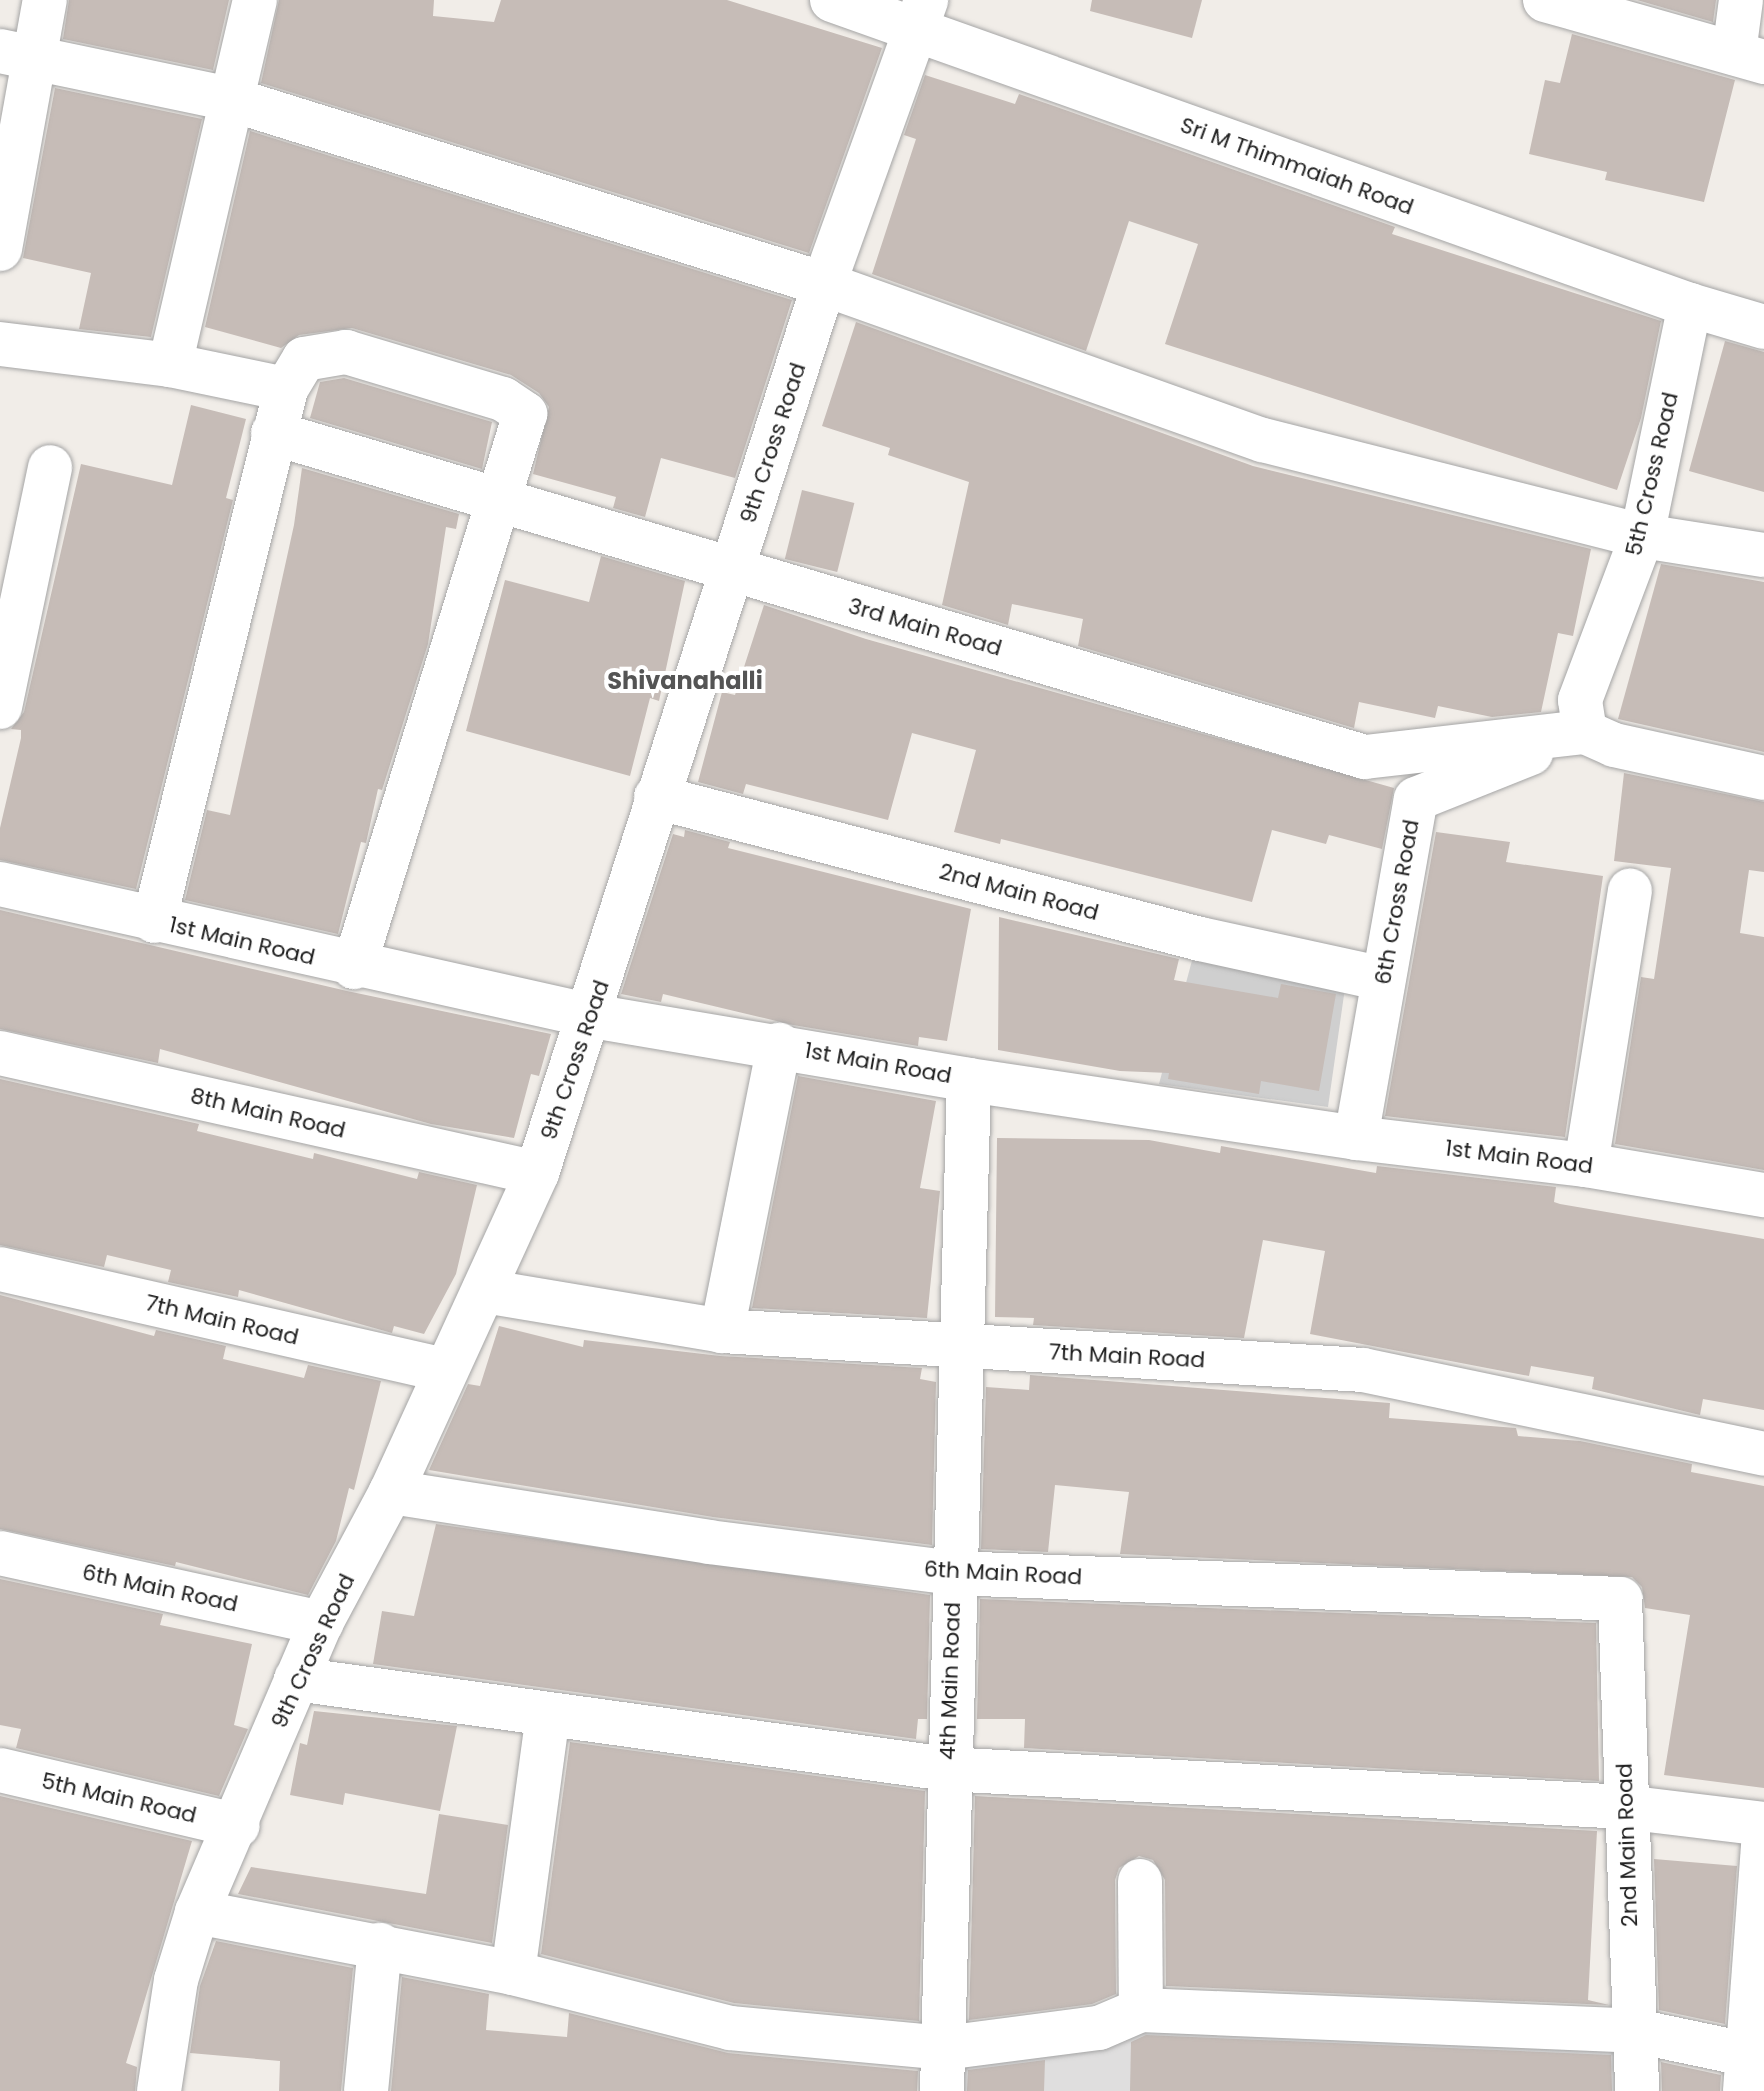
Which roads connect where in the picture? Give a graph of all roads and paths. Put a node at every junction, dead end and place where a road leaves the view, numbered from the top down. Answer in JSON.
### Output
{"nodes":[{"id":1,"x":45,"y":0,"type":"edge"},
{"id":2,"x":255,"y":0,"type":"edge"},
{"id":3,"x":832,"y":0,"type":"edge"},
{"id":4,"x":1545,"y":0,"type":"edge"},
{"id":5,"x":1741,"y":0,"type":"edge"},
{"id":6,"x":922,"y":16,"type":"edge"},
{"id":7,"x":17,"y":55,"type":"edge"},
{"id":8,"x":1749,"y":58,"type":"edge"},
{"id":9,"x":230,"y":99,"type":"junction"},
{"id":10,"x":0,"y":249,"type":"edge"},
{"id":11,"x":824,"y":284,"type":"junction"},
{"id":12,"x":1690,"y":305,"type":"junction"},
{"id":13,"x":1764,"y":327,"type":"edge"},
{"id":14,"x":0,"y":344,"type":"edge"},
{"id":15,"x":170,"y":365,"type":"junction"},
{"id":16,"x":286,"y":389,"type":"junction"},
{"id":17,"x":273,"y":433,"type":"junction"},
{"id":18,"x":50,"y":467,"type":"dead end"},
{"id":19,"x":494,"y":500,"type":"junction"},
{"id":20,"x":1642,"y":536,"type":"junction"},
{"id":21,"x":1764,"y":555,"type":"edge"},
{"id":22,"x":733,"y":570,"type":"junction"},
{"id":23,"x":0,"y":707,"type":"edge"},
{"id":24,"x":1585,"y":732,"type":"junction"},
{"id":25,"x":1764,"y":778,"type":"edge"},
{"id":26,"x":656,"y":797,"type":"junction"},
{"id":27,"x":0,"y":884,"type":"edge"},
{"id":28,"x":1630,"y":890,"type":"dead end"},
{"id":29,"x":154,"y":921,"type":"junction"},
{"id":30,"x":354,"y":967,"type":"junction"},
{"id":31,"x":1383,"y":979,"type":"junction"},
{"id":32,"x":592,"y":1016,"type":"junction"},
{"id":33,"x":779,"y":1045,"type":"junction"},
{"id":34,"x":0,"y":1053,"type":"edge"},
{"id":35,"x":969,"y":1080,"type":"junction"},
{"id":36,"x":1356,"y":1138,"type":"junction"},
{"id":37,"x":1586,"y":1165,"type":"junction"},
{"id":38,"x":537,"y":1173,"type":"junction"},
{"id":39,"x":1764,"y":1195,"type":"edge"},
{"id":40,"x":0,"y":1269,"type":"edge"},
{"id":41,"x":484,"y":1291,"type":"junction"},
{"id":42,"x":722,"y":1331,"type":"junction"},
{"id":43,"x":966,"y":1346,"type":"junction"},
{"id":44,"x":444,"y":1370,"type":"junction"},
{"id":45,"x":1764,"y":1454,"type":"edge"},
{"id":46,"x":391,"y":1492,"type":"junction"},
{"id":47,"x":0,"y":1553,"type":"edge"},
{"id":48,"x":953,"y":1573,"type":"junction"},
{"id":49,"x":1620,"y":1599,"type":"joint"},
{"id":50,"x":321,"y":1623,"type":"junction"},
{"id":51,"x":296,"y":1679,"type":"junction"},
{"id":52,"x":548,"y":1715,"type":"junction"},
{"id":53,"x":947,"y":1769,"type":"junction"},
{"id":54,"x":0,"y":1770,"type":"edge"},
{"id":55,"x":1624,"y":1807,"type":"junction"},
{"id":56,"x":1764,"y":1824,"type":"edge"},
{"id":57,"x":238,"y":1826,"type":"junction"},
{"id":58,"x":1764,"y":1834,"type":"edge"},
{"id":59,"x":1140,"y":1881,"type":"dead end"},
{"id":60,"x":197,"y":1912,"type":"junction"},
{"id":61,"x":380,"y":1945,"type":"junction"},
{"id":62,"x":513,"y":1973,"type":"junction"},
{"id":63,"x":1141,"y":2010,"type":"junction"},
{"id":64,"x":1636,"y":2031,"type":"junction"},
{"id":65,"x":944,"y":2048,"type":"junction"},
{"id":66,"x":1752,"y":2068,"type":"edge"},
{"id":67,"x":159,"y":2091,"type":"edge"},
{"id":68,"x":366,"y":2091,"type":"edge"},
{"id":69,"x":942,"y":2091,"type":"edge"},
{"id":70,"x":1637,"y":2091,"type":"edge"}],
"edges":[{"from":1,"to":7,"type":"street"},
{"from":2,"to":9,"type":"street"},
{"from":3,"to":6,"type":"street","name":"Sri M Thimmaiah Road"},
{"from":4,"to":8,"type":"street"},
{"from":5,"to":8,"type":"street"},
{"from":6,"to":11,"type":"street","name":"9th Cross Road"},
{"from":6,"to":12,"type":"street","name":"Sri M Thimmaiah Road"},
{"from":7,"to":9,"type":"street"},
{"from":7,"to":10,"type":"street"},
{"from":9,"to":11,"type":"street"},
{"from":9,"to":15,"type":"street"},
{"from":11,"to":20,"type":"street"},
{"from":11,"to":22,"type":"street","name":"9th Cross Road"},
{"from":12,"to":13,"type":"street","name":"Sri M Thimmaiah Road"},
{"from":12,"to":20,"type":"street","name":"5th Cross Road"},
{"from":14,"to":15,"type":"street"},
{"from":15,"to":16,"type":"street"},
{"from":16,"to":17,"type":"street"},
{"from":16,"to":19,"type":"street"},
{"from":17,"to":19,"type":"street","name":"3rd Main Road"},
{"from":17,"to":29,"type":"street"},
{"from":18,"to":23,"type":"street"},
{"from":19,"to":22,"type":"street","name":"3rd Main Road"},
{"from":19,"to":30,"type":"street"},
{"from":20,"to":21,"type":"street"},
{"from":20,"to":24,"type":"street","name":"5th Cross Road"},
{"from":22,"to":24,"type":"street","name":"3rd Main Road"},
{"from":22,"to":26,"type":"street","name":"9th Cross Road"},
{"from":24,"to":25,"type":"street"},
{"from":24,"to":31,"type":"street","name":"6th Cross Road"},
{"from":26,"to":31,"type":"street","name":"2nd Main Road"},
{"from":26,"to":32,"type":"street","name":"9th Cross Road"},
{"from":27,"to":29,"type":"street","name":"1st Main Road"},
{"from":28,"to":37,"type":"street"},
{"from":29,"to":30,"type":"street","name":"1st Main Road"},
{"from":30,"to":32,"type":"street","name":"1st Main Road"},
{"from":31,"to":36,"type":"street","name":"6th Cross Road"},
{"from":32,"to":33,"type":"street","name":"1st Main Road"},
{"from":32,"to":38,"type":"street","name":"9th Cross Road"},
{"from":33,"to":35,"type":"street","name":"1st Main Road"},
{"from":33,"to":42,"type":"street"},
{"from":34,"to":38,"type":"street","name":"8th Main Road"},
{"from":35,"to":36,"type":"street","name":"1st Main Road"},
{"from":35,"to":43,"type":"street","name":"4th Main Road"},
{"from":36,"to":37,"type":"street","name":"1st Main Road"},
{"from":37,"to":39,"type":"street","name":"1st Main Road"},
{"from":38,"to":41,"type":"street","name":"9th Cross Road"},
{"from":40,"to":44,"type":"street","name":"7th Main Road"},
{"from":41,"to":42,"type":"street","name":"7th Main Road"},
{"from":41,"to":44,"type":"street","name":"9th Cross Road"},
{"from":42,"to":43,"type":"street","name":"7th Main Road"},
{"from":43,"to":45,"type":"street","name":"7th Main Road"},
{"from":43,"to":48,"type":"street","name":"4th Main Road"},
{"from":44,"to":46,"type":"street","name":"9th Cross Road"},
{"from":46,"to":48,"type":"street","name":"6th Main Road"},
{"from":46,"to":50,"type":"street","name":"9th Cross Road"},
{"from":47,"to":50,"type":"street","name":"6th Main Road"},
{"from":48,"to":49,"type":"street","name":"6th Main Road"},
{"from":48,"to":53,"type":"street","name":"4th Main Road"},
{"from":49,"to":55,"type":"street","name":"2nd Main Road"},
{"from":50,"to":51,"type":"street","name":"9th Cross Road"},
{"from":51,"to":52,"type":"street"},
{"from":51,"to":57,"type":"street","name":"9th Cross Road"},
{"from":52,"to":53,"type":"street"},
{"from":52,"to":62,"type":"street"},
{"from":53,"to":55,"type":"street"},
{"from":53,"to":65,"type":"street","name":"4th Main Road"},
{"from":54,"to":57,"type":"street","name":"5th Main Road"},
{"from":55,"to":56,"type":"street"},
{"from":55,"to":64,"type":"street","name":"2nd Main Road"},
{"from":57,"to":60,"type":"street","name":"9th Cross Road"},
{"from":58,"to":66,"type":"street"},
{"from":59,"to":63,"type":"street"},
{"from":60,"to":61,"type":"street"},
{"from":60,"to":67,"type":"street","name":"9th Cross Road"},
{"from":61,"to":62,"type":"street"},
{"from":61,"to":68,"type":"street"},
{"from":62,"to":65,"type":"street"},
{"from":63,"to":64,"type":"street"},
{"from":63,"to":65,"type":"street"},
{"from":64,"to":66,"type":"street"},
{"from":64,"to":70,"type":"street","name":"2nd Main Road"},
{"from":65,"to":69,"type":"street","name":"4th Main Road"}]}
